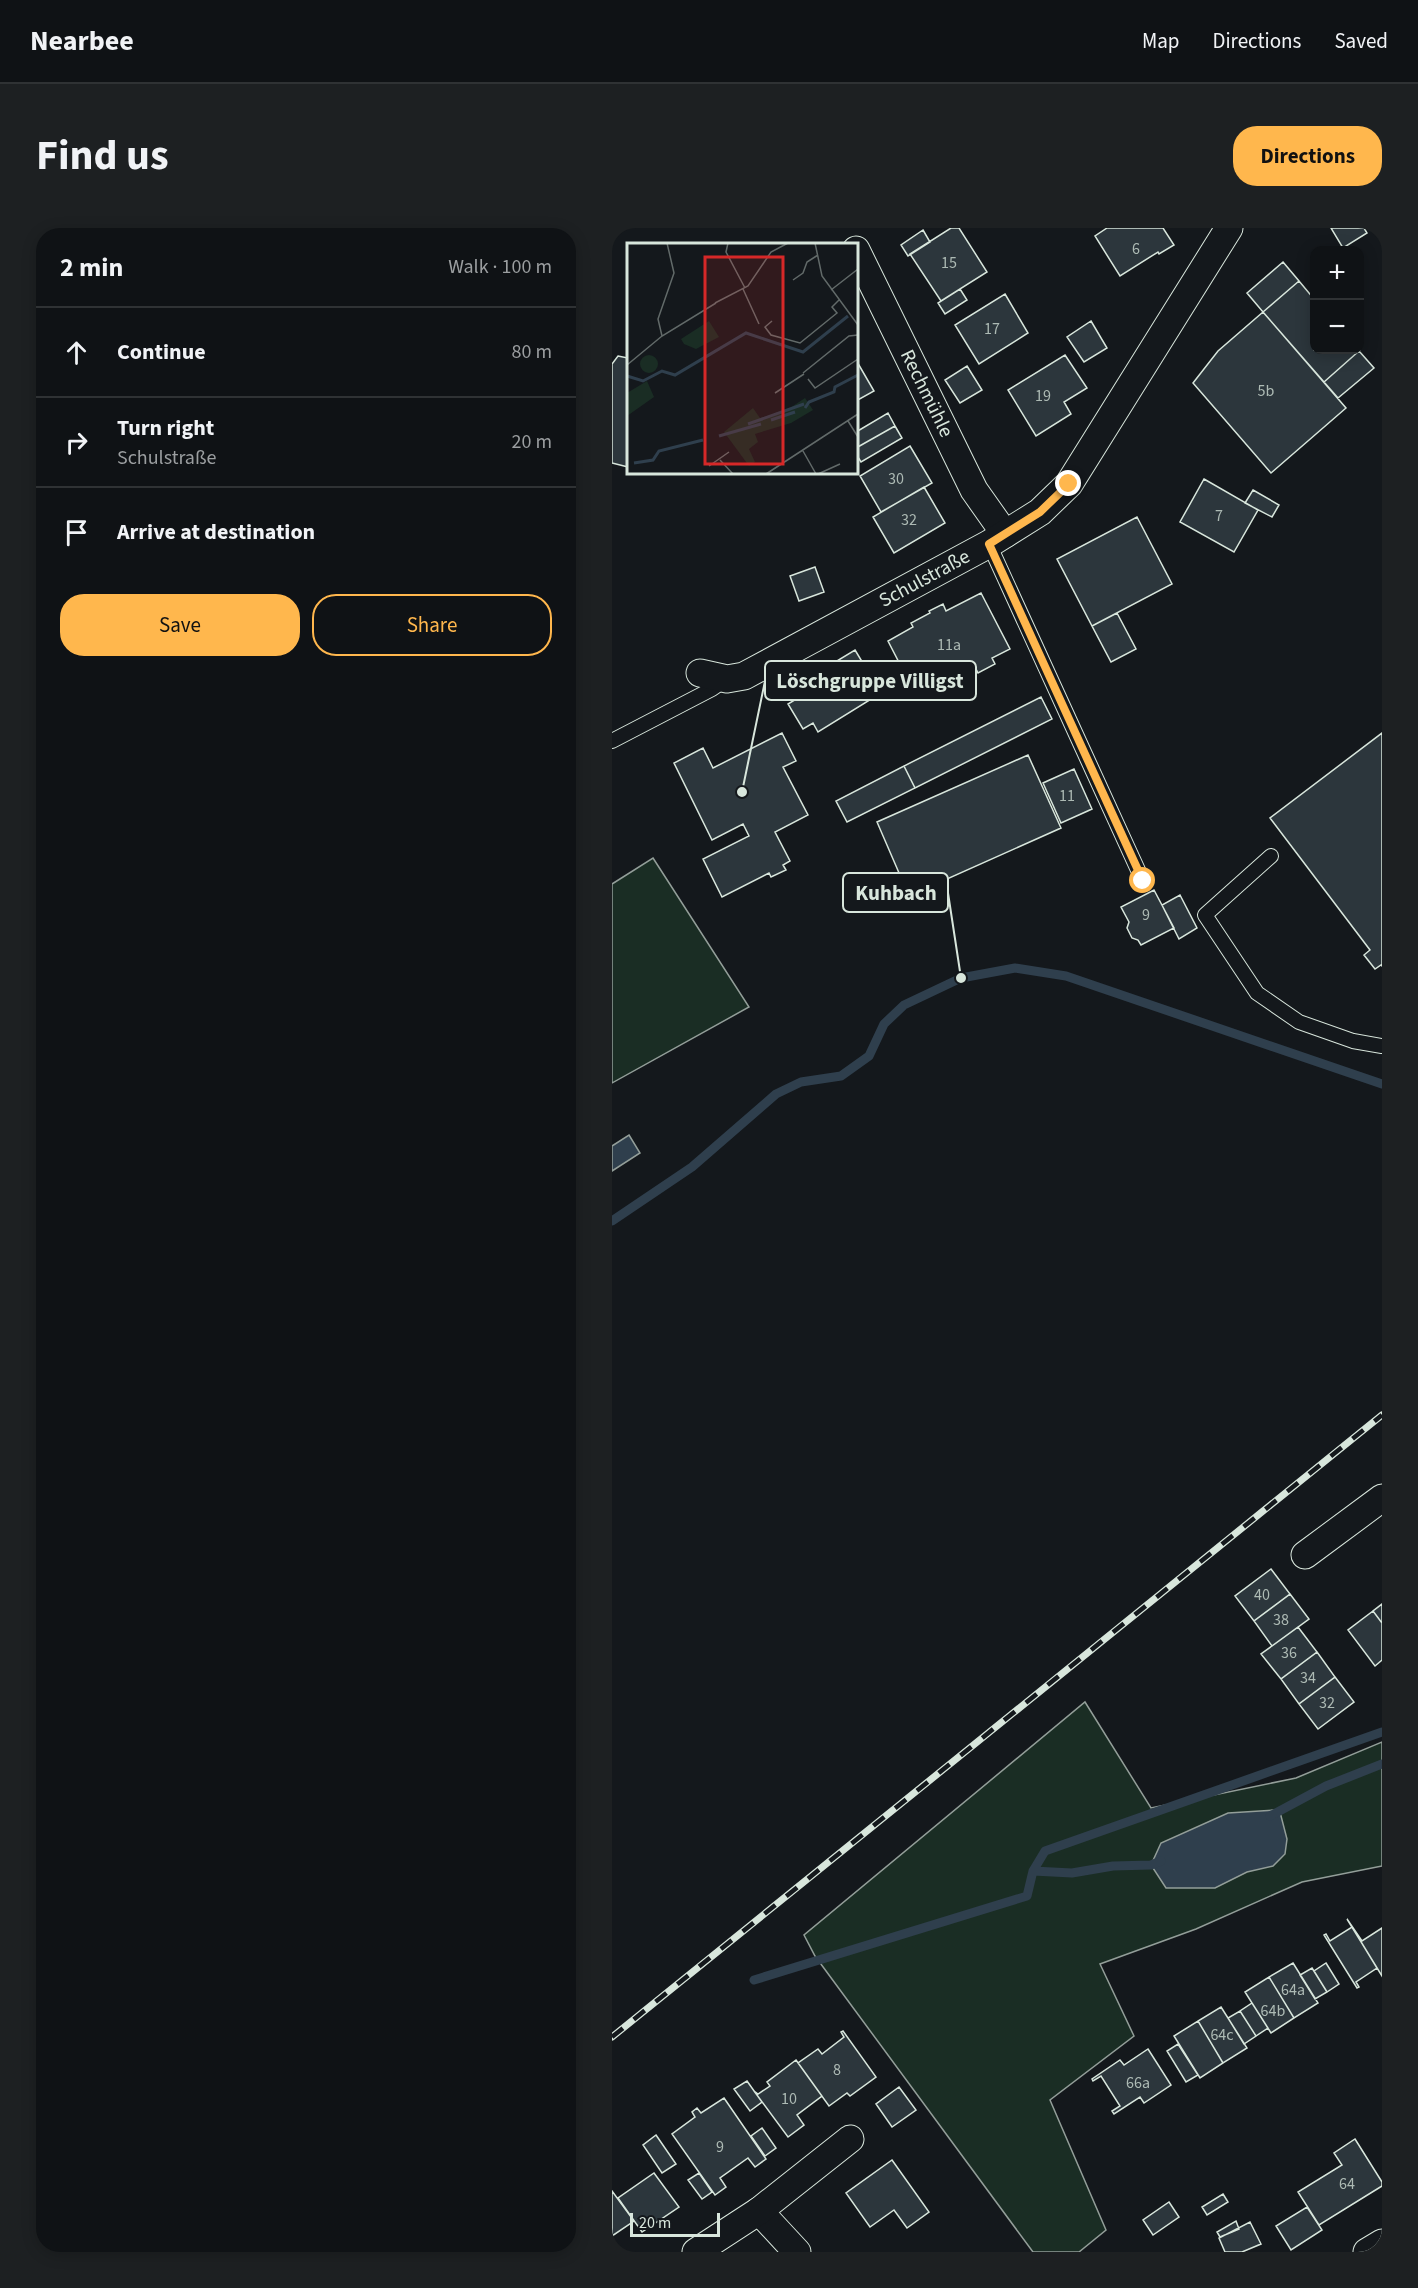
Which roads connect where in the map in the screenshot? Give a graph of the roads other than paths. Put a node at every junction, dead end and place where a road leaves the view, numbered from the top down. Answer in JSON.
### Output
{"nodes":[{"id":1,"x":846,"y":228,"type":"edge"},
{"id":2,"x":1229,"y":228,"type":"edge"},
{"id":3,"x":854,"y":243,"type":"edge"},
{"id":4,"x":858,"y":253,"type":"edge"},
{"id":5,"x":997,"y":539,"type":"junction"},
{"id":6,"x":700,"y":673,"type":"dead end"},
{"id":7,"x":727,"y":679,"type":"junction"},
{"id":8,"x":612,"y":741,"type":"edge"},
{"id":9,"x":1271,"y":856,"type":"dead end"},
{"id":10,"x":1143,"y":881,"type":"dead end"},
{"id":11,"x":1382,"y":1046,"type":"edge"},
{"id":12,"x":1382,"y":1498,"type":"edge"},
{"id":13,"x":1305,"y":1555,"type":"dead end"},
{"id":14,"x":850,"y":2139,"type":"dead end"},
{"id":15,"x":759,"y":2211,"type":"junction"},
{"id":16,"x":1382,"y":2243,"type":"edge"},
{"id":17,"x":696,"y":2252,"type":"edge"},
{"id":18,"x":797,"y":2252,"type":"edge"},
{"id":19,"x":1366,"y":2252,"type":"edge"}],
"edges":[{"from":1,"to":3,"type":"street"},
{"from":2,"to":5,"type":"street","name":"Schulstraße"},
{"from":4,"to":5,"type":"street","name":"Rechmühle"},
{"from":5,"to":7,"type":"street","name":"Schulstraße"},
{"from":5,"to":10,"type":"lane"},
{"from":6,"to":7,"type":"street"},
{"from":7,"to":8,"type":"lane","name":"Schulstraße"},
{"from":9,"to":11,"type":"lane"},
{"from":12,"to":13,"type":"street"},
{"from":14,"to":15,"type":"street"},
{"from":15,"to":17,"type":"street"},
{"from":15,"to":18,"type":"street"},
{"from":16,"to":19,"type":"street"}]}
